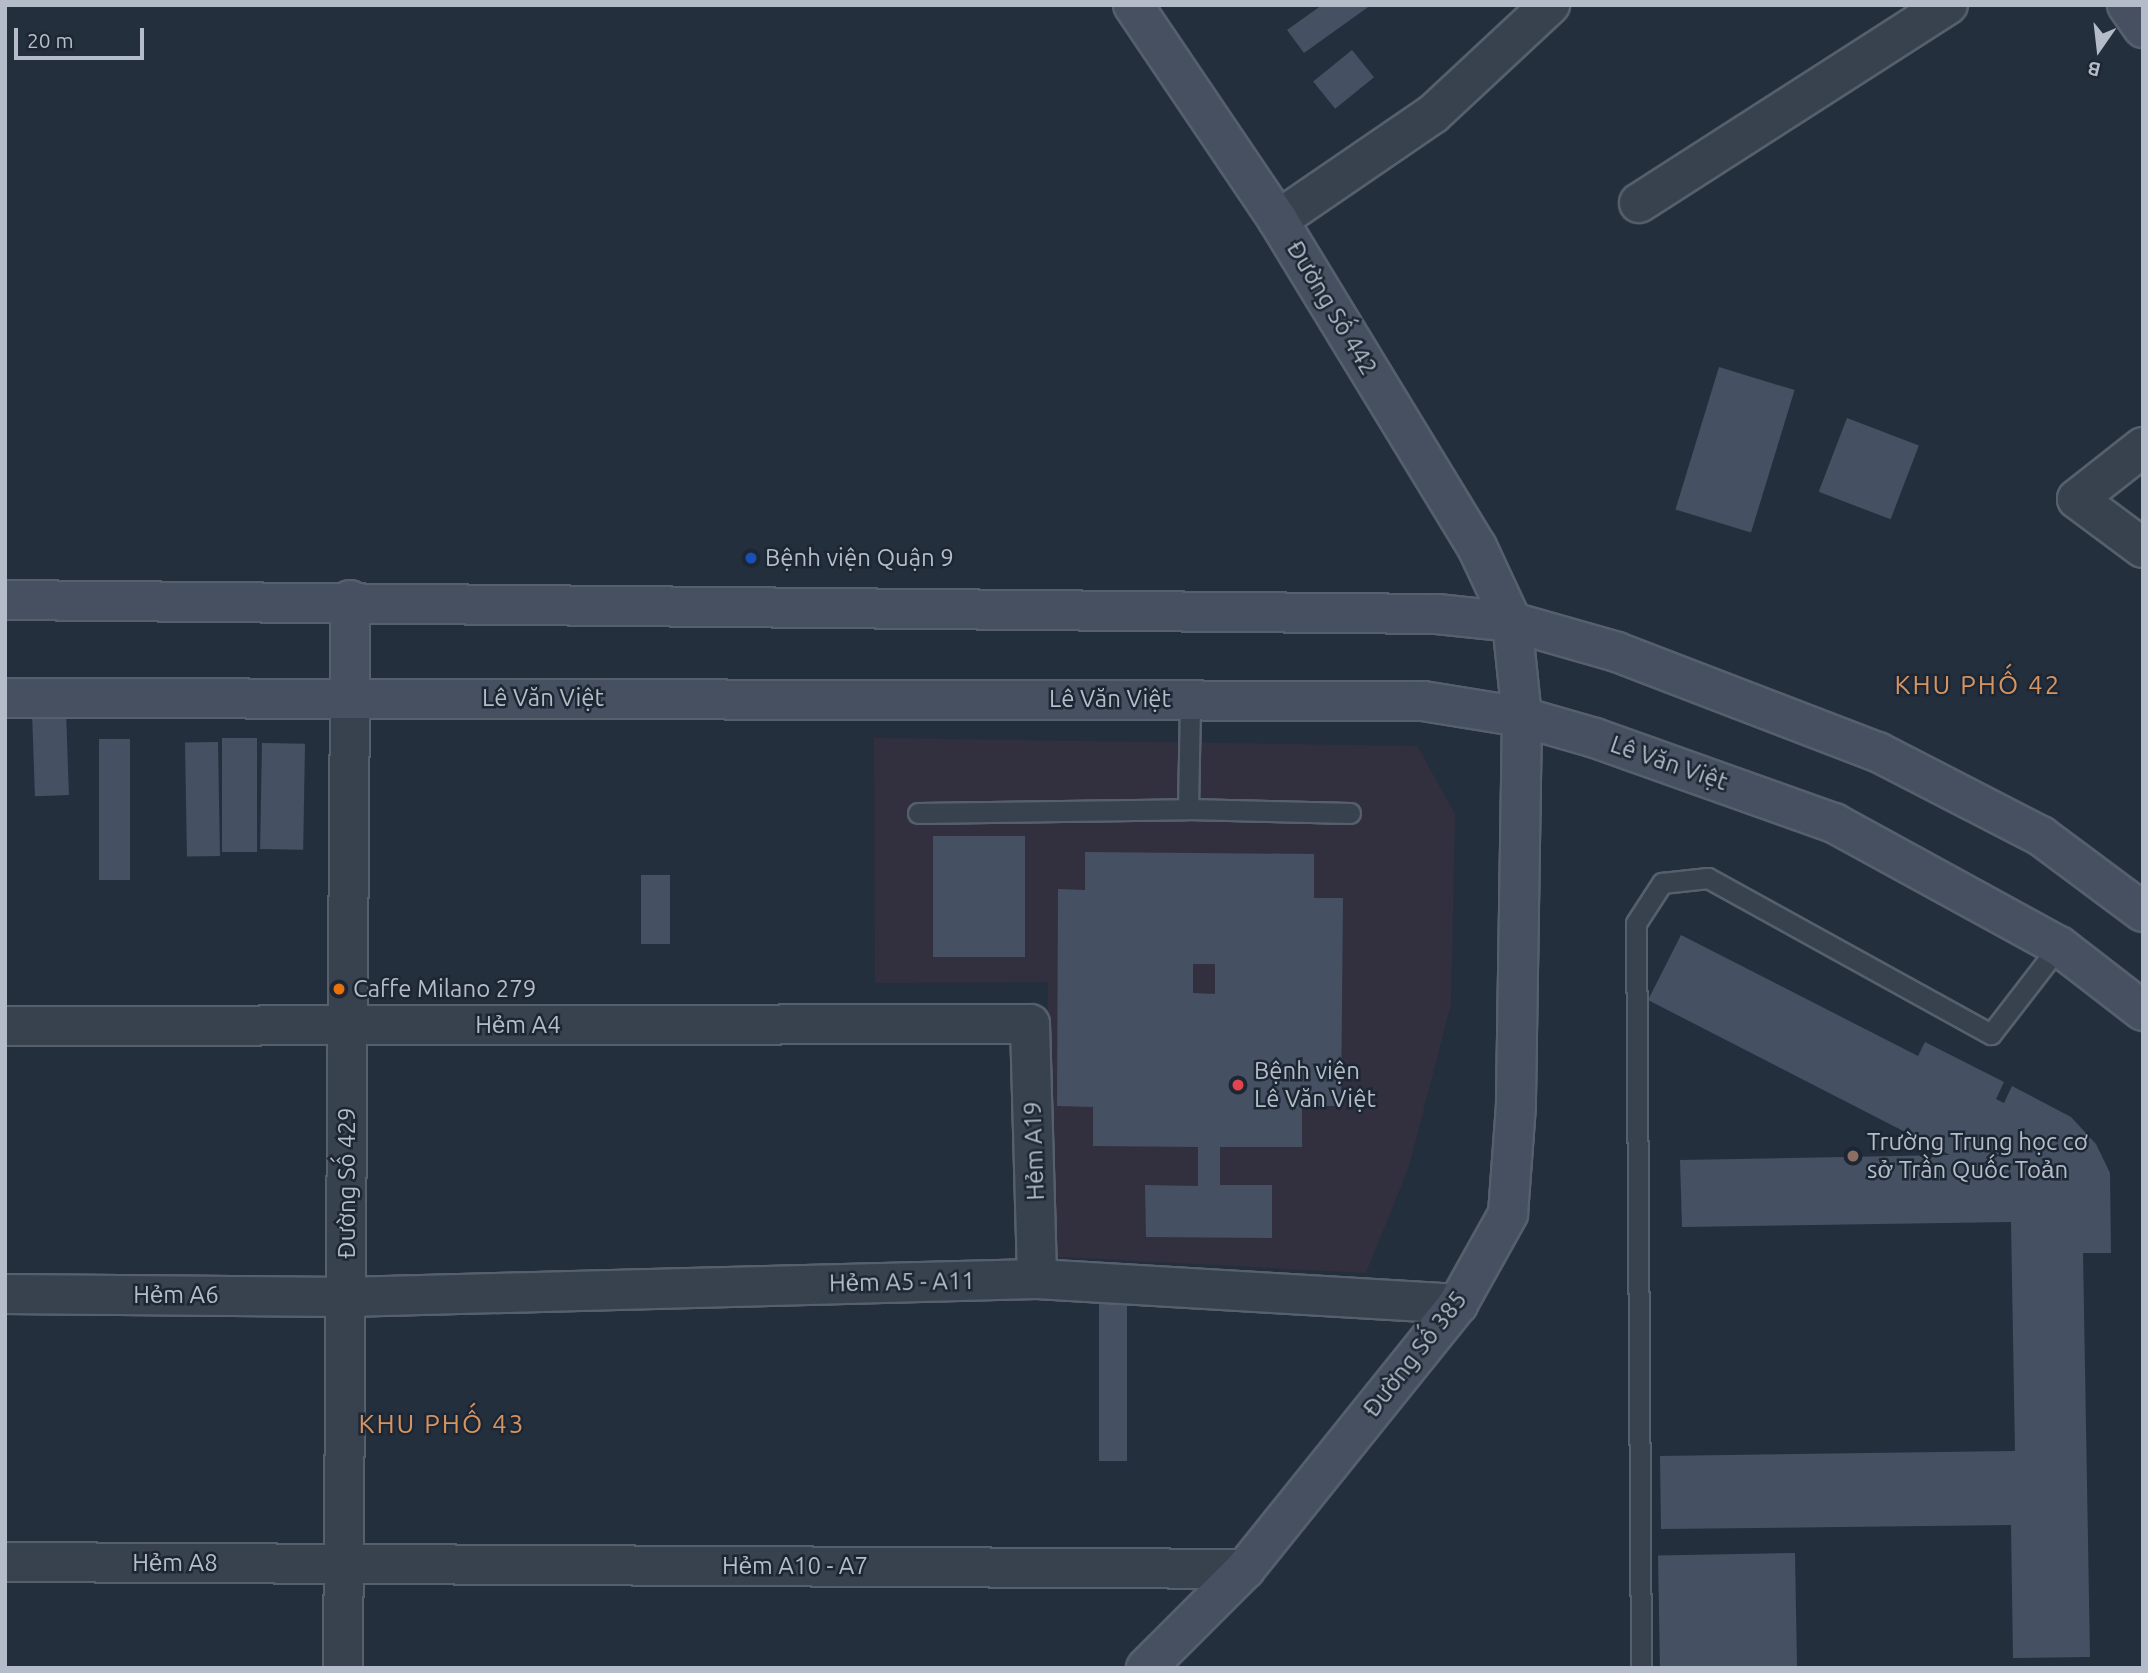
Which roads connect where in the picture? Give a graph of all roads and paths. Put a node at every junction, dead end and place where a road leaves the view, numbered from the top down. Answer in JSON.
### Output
{"nodes":[{"id":1,"x":1133,"y":5,"type":"edge"},
{"id":2,"x":1550,"y":5,"type":"edge"},
{"id":3,"x":1948,"y":5,"type":"edge"},
{"id":4,"x":2127,"y":5,"type":"edge"},
{"id":5,"x":2143,"y":28,"type":"edge"},
{"id":6,"x":1639,"y":204,"type":"dead end"},
{"id":7,"x":1278,"y":220,"type":"junction"},
{"id":8,"x":2143,"y":447,"type":"edge"},
{"id":9,"x":2143,"y":548,"type":"edge"},
{"id":10,"x":5,"y":600,"type":"edge"},
{"id":11,"x":350,"y":600,"type":"junction"},
{"id":12,"x":1512,"y":622,"type":"junction"},
{"id":13,"x":5,"y":698,"type":"edge"},
{"id":14,"x":350,"y":698,"type":"junction"},
{"id":15,"x":1190,"y":700,"type":"junction"},
{"id":16,"x":1522,"y":717,"type":"junction"},
{"id":17,"x":1188,"y":809,"type":"junction"},
{"id":18,"x":918,"y":813,"type":"dead end"},
{"id":19,"x":1350,"y":813,"type":"dead end"},
{"id":20,"x":2143,"y":912,"type":"edge"},
{"id":21,"x":2059,"y":946,"type":"junction"},
{"id":22,"x":2143,"y":1011,"type":"edge"},
{"id":23,"x":1030,"y":1024,"type":"joint"},
{"id":24,"x":348,"y":1025,"type":"junction"},
{"id":25,"x":5,"y":1026,"type":"edge"},
{"id":26,"x":1037,"y":1279,"type":"junction"},
{"id":27,"x":5,"y":1294,"type":"edge"},
{"id":28,"x":346,"y":1297,"type":"junction"},
{"id":29,"x":1458,"y":1304,"type":"junction"},
{"id":30,"x":5,"y":1562,"type":"edge"},
{"id":31,"x":345,"y":1564,"type":"junction"},
{"id":32,"x":1245,"y":1569,"type":"junction"},
{"id":33,"x":343,"y":1668,"type":"edge"},
{"id":34,"x":1146,"y":1668,"type":"edge"},
{"id":35,"x":1641,"y":1668,"type":"edge"}],
"edges":[{"from":1,"to":7,"type":"main road","name":"Đường Số 442"},
{"from":2,"to":7,"type":"street"},
{"from":3,"to":6,"type":"street"},
{"from":4,"to":5,"type":"main road"},
{"from":7,"to":12,"type":"main road","name":"Đường Số 442"},
{"from":8,"to":9,"type":"street"},
{"from":10,"to":11,"type":"main road"},
{"from":11,"to":12,"type":"main road"},
{"from":11,"to":14,"type":"main road"},
{"from":12,"to":16,"type":"main road","name":"Đường Số 442"},
{"from":12,"to":20,"type":"main road"},
{"from":13,"to":14,"type":"main road","name":"Lê Văn Việt"},
{"from":14,"to":15,"type":"main road","name":"Lê Văn Việt"},
{"from":14,"to":24,"type":"street","name":"Đường Số 429"},
{"from":15,"to":16,"type":"main road","name":"Lê Văn Việt"},
{"from":15,"to":17,"type":"lane"},
{"from":16,"to":21,"type":"main road","name":"Lê Văn Việt"},
{"from":16,"to":29,"type":"main road","name":"Đường Số 385"},
{"from":17,"to":18,"type":"lane"},
{"from":17,"to":19,"type":"lane"},
{"from":21,"to":22,"type":"main road","name":"Lê Văn Việt"},
{"from":21,"to":35,"type":"lane"},
{"from":23,"to":24,"type":"street","name":"Hẻm A4"},
{"from":23,"to":26,"type":"street","name":"Hẻm A19"},
{"from":24,"to":25,"type":"street","name":"Hẻm A4"},
{"from":24,"to":28,"type":"street","name":"Đường Số 429"},
{"from":26,"to":28,"type":"street","name":"Hẻm A5 - A11"},
{"from":26,"to":29,"type":"street","name":"Hẻm A5 - A11"},
{"from":27,"to":28,"type":"street","name":"Hẻm A6"},
{"from":28,"to":31,"type":"street","name":"Đường Số 429"},
{"from":29,"to":32,"type":"main road","name":"Đường Số 385"},
{"from":30,"to":31,"type":"street","name":"Hẻm A8"},
{"from":31,"to":32,"type":"street","name":"Hẻm A10 - A7"},
{"from":31,"to":33,"type":"street","name":"Đường Số 429"},
{"from":32,"to":34,"type":"main road","name":"Đường Số 385"}]}
